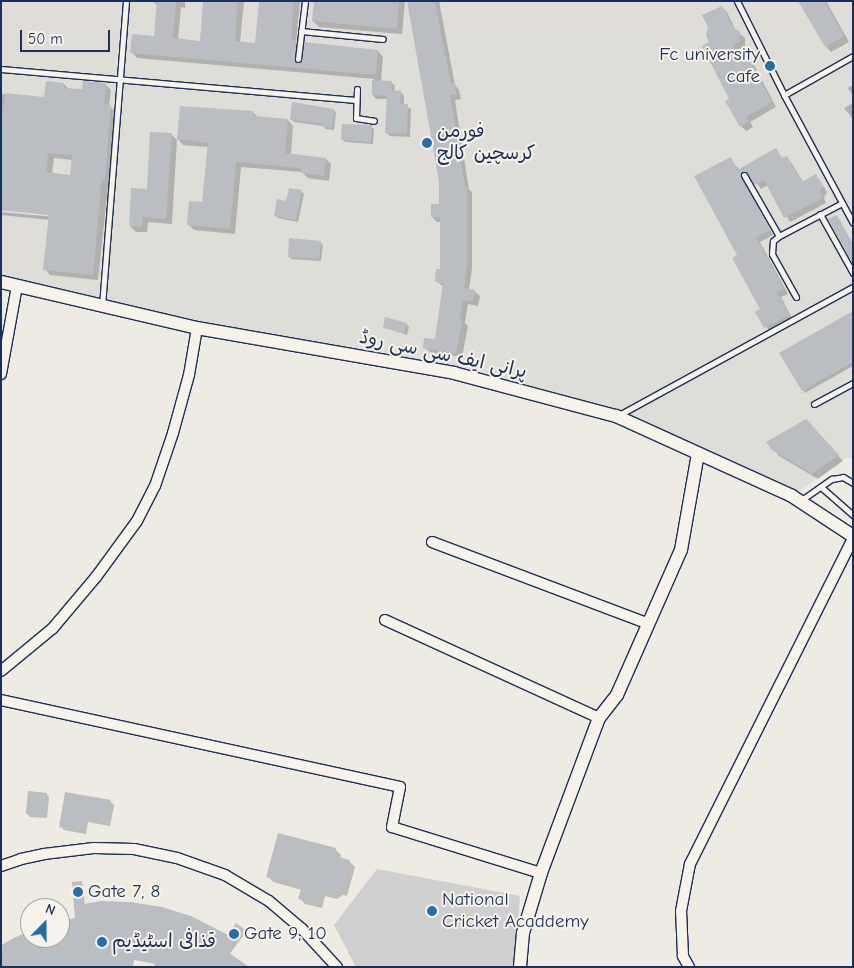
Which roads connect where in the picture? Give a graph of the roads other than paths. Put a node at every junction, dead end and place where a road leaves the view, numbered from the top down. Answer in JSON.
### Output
{"nodes":[{"id":1,"x":126,"y":1,"type":"edge"},
{"id":2,"x":304,"y":1,"type":"edge"},
{"id":3,"x":737,"y":1,"type":"edge"},
{"id":4,"x":301,"y":32,"type":"junction"},
{"id":5,"x":383,"y":39,"type":"dead end"},
{"id":6,"x":853,"y":56,"type":"edge"},
{"id":7,"x":298,"y":59,"type":"dead end"},
{"id":8,"x":1,"y":68,"type":"edge"},
{"id":9,"x":118,"y":79,"type":"junction"},
{"id":10,"x":357,"y":89,"type":"dead end"},
{"id":11,"x":784,"y":95,"type":"junction"},
{"id":12,"x":356,"y":100,"type":"junction"},
{"id":13,"x":374,"y":121,"type":"dead end"},
{"id":14,"x":744,"y":176,"type":"dead end"},
{"id":15,"x":842,"y":203,"type":"junction"},
{"id":16,"x":820,"y":214,"type":"junction"},
{"id":17,"x":853,"y":222,"type":"edge"},
{"id":18,"x":778,"y":236,"type":"junction"},
{"id":19,"x":853,"y":273,"type":"edge"},
{"id":20,"x":1,"y":282,"type":"edge"},
{"id":21,"x":17,"y":286,"type":"junction"},
{"id":22,"x":853,"y":287,"type":"edge"},
{"id":23,"x":796,"y":297,"type":"dead end"},
{"id":24,"x":102,"y":307,"type":"junction"},
{"id":25,"x":198,"y":328,"type":"junction"},
{"id":26,"x":1,"y":374,"type":"edge"},
{"id":27,"x":852,"y":385,"type":"edge"},
{"id":28,"x":814,"y":404,"type":"dead end"},
{"id":29,"x":616,"y":416,"type":"junction"},
{"id":30,"x":698,"y":454,"type":"junction"},
{"id":31,"x":853,"y":483,"type":"edge"},
{"id":32,"x":821,"y":487,"type":"junction"},
{"id":33,"x":800,"y":501,"type":"junction"},
{"id":34,"x":853,"y":515,"type":"edge"},
{"id":35,"x":853,"y":538,"type":"edge"},
{"id":36,"x":432,"y":542,"type":"dead end"},
{"id":37,"x":384,"y":620,"type":"dead end"},
{"id":38,"x":649,"y":624,"type":"junction"},
{"id":39,"x":1,"y":672,"type":"edge"},
{"id":40,"x":1,"y":700,"type":"edge"},
{"id":41,"x":600,"y":718,"type":"junction"},
{"id":42,"x":1,"y":866,"type":"edge"},
{"id":43,"x":541,"y":873,"type":"junction"},
{"id":44,"x":337,"y":967,"type":"edge"},
{"id":45,"x":520,"y":967,"type":"edge"},
{"id":46,"x":689,"y":967,"type":"edge"}],
"edges":[{"from":1,"to":9,"type":"lane"},
{"from":2,"to":4,"type":"lane"},
{"from":3,"to":11,"type":"lane"},
{"from":4,"to":5,"type":"lane"},
{"from":4,"to":7,"type":"lane"},
{"from":6,"to":11,"type":"lane"},
{"from":8,"to":9,"type":"lane"},
{"from":9,"to":12,"type":"lane"},
{"from":9,"to":24,"type":"lane"},
{"from":10,"to":12,"type":"lane"},
{"from":11,"to":15,"type":"lane"},
{"from":12,"to":13,"type":"lane"},
{"from":14,"to":18,"type":"lane"},
{"from":15,"to":16,"type":"lane"},
{"from":15,"to":17,"type":"lane"},
{"from":16,"to":18,"type":"lane"},
{"from":16,"to":19,"type":"lane"},
{"from":18,"to":23,"type":"lane"},
{"from":20,"to":21,"type":"street","name":"پرانی ایف سی سی روڈ"},
{"from":21,"to":24,"type":"street","name":"پرانی ایف سی سی روڈ"},
{"from":21,"to":26,"type":"street"},
{"from":22,"to":29,"type":"lane"},
{"from":24,"to":25,"type":"street","name":"پرانی ایف سی سی روڈ"},
{"from":25,"to":29,"type":"street","name":"پرانی ایف سی سی روڈ"},
{"from":25,"to":39,"type":"street"},
{"from":27,"to":28,"type":"lane"},
{"from":29,"to":30,"type":"street","name":"پرانی ایف سی سی روڈ"},
{"from":30,"to":33,"type":"street","name":"پرانی ایف سی سی روڈ"},
{"from":30,"to":38,"type":"street"},
{"from":31,"to":32,"type":"lane"},
{"from":32,"to":33,"type":"lane"},
{"from":32,"to":34,"type":"lane"},
{"from":33,"to":35,"type":"street","name":"پرانی ایف سی سی روڈ"},
{"from":35,"to":46,"type":"street"},
{"from":36,"to":38,"type":"street"},
{"from":37,"to":41,"type":"street"},
{"from":38,"to":41,"type":"street"},
{"from":40,"to":43,"type":"street"},
{"from":41,"to":43,"type":"street"},
{"from":42,"to":44,"type":"street"},
{"from":43,"to":45,"type":"street"}]}
